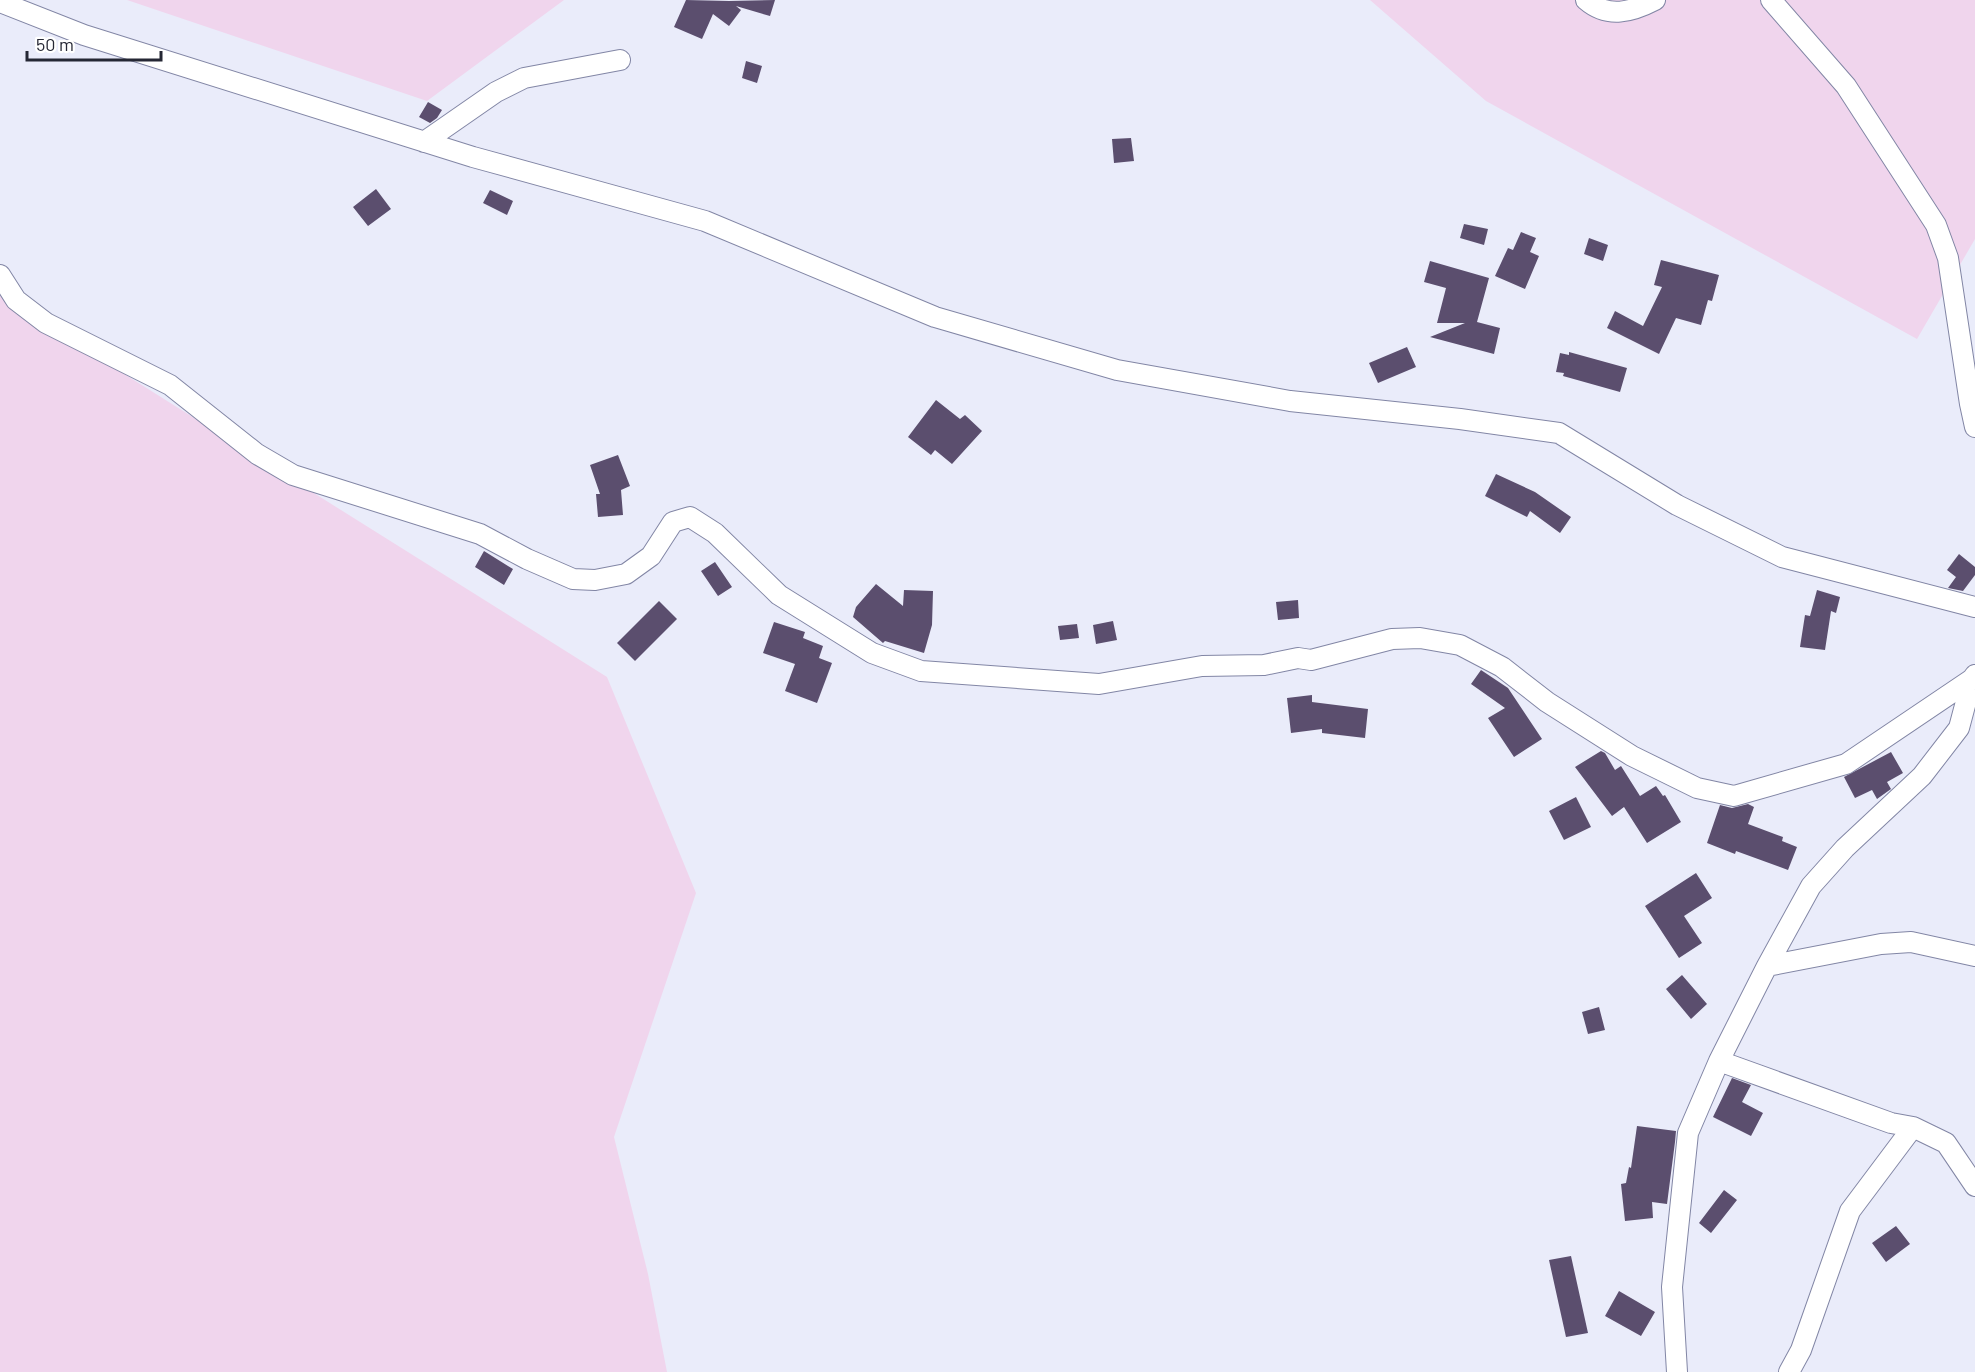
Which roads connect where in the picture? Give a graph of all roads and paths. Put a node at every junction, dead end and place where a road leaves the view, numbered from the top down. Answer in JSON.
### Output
{"nodes":[{"id":1,"x":1586,"y":0,"type":"edge"},
{"id":2,"x":1655,"y":0,"type":"edge"},
{"id":3,"x":1771,"y":0,"type":"edge"},
{"id":4,"x":0,"y":2,"type":"edge"},
{"id":5,"x":620,"y":60,"type":"dead end"},
{"id":6,"x":424,"y":142,"type":"junction"},
{"id":7,"x":0,"y":275,"type":"edge"},
{"id":8,"x":1975,"y":427,"type":"edge"},
{"id":9,"x":1975,"y":607,"type":"edge"},
{"id":10,"x":1973,"y":677,"type":"edge"},
{"id":11,"x":1975,"y":956,"type":"edge"},
{"id":12,"x":1767,"y":966,"type":"junction"},
{"id":13,"x":1719,"y":1061,"type":"junction"},
{"id":14,"x":1913,"y":1127,"type":"junction"},
{"id":15,"x":1975,"y":1186,"type":"edge"},
{"id":16,"x":1677,"y":1372,"type":"edge"},
{"id":17,"x":1789,"y":1372,"type":"edge"}],
"edges":[{"from":1,"to":2,"type":"street"},
{"from":3,"to":8,"type":"street"},
{"from":4,"to":6,"type":"street"},
{"from":5,"to":6,"type":"street"},
{"from":6,"to":9,"type":"street"},
{"from":7,"to":10,"type":"street"},
{"from":10,"to":12,"type":"street"},
{"from":11,"to":12,"type":"street"},
{"from":12,"to":13,"type":"street"},
{"from":13,"to":14,"type":"street"},
{"from":13,"to":16,"type":"street"},
{"from":14,"to":15,"type":"street"},
{"from":14,"to":17,"type":"street"}]}
